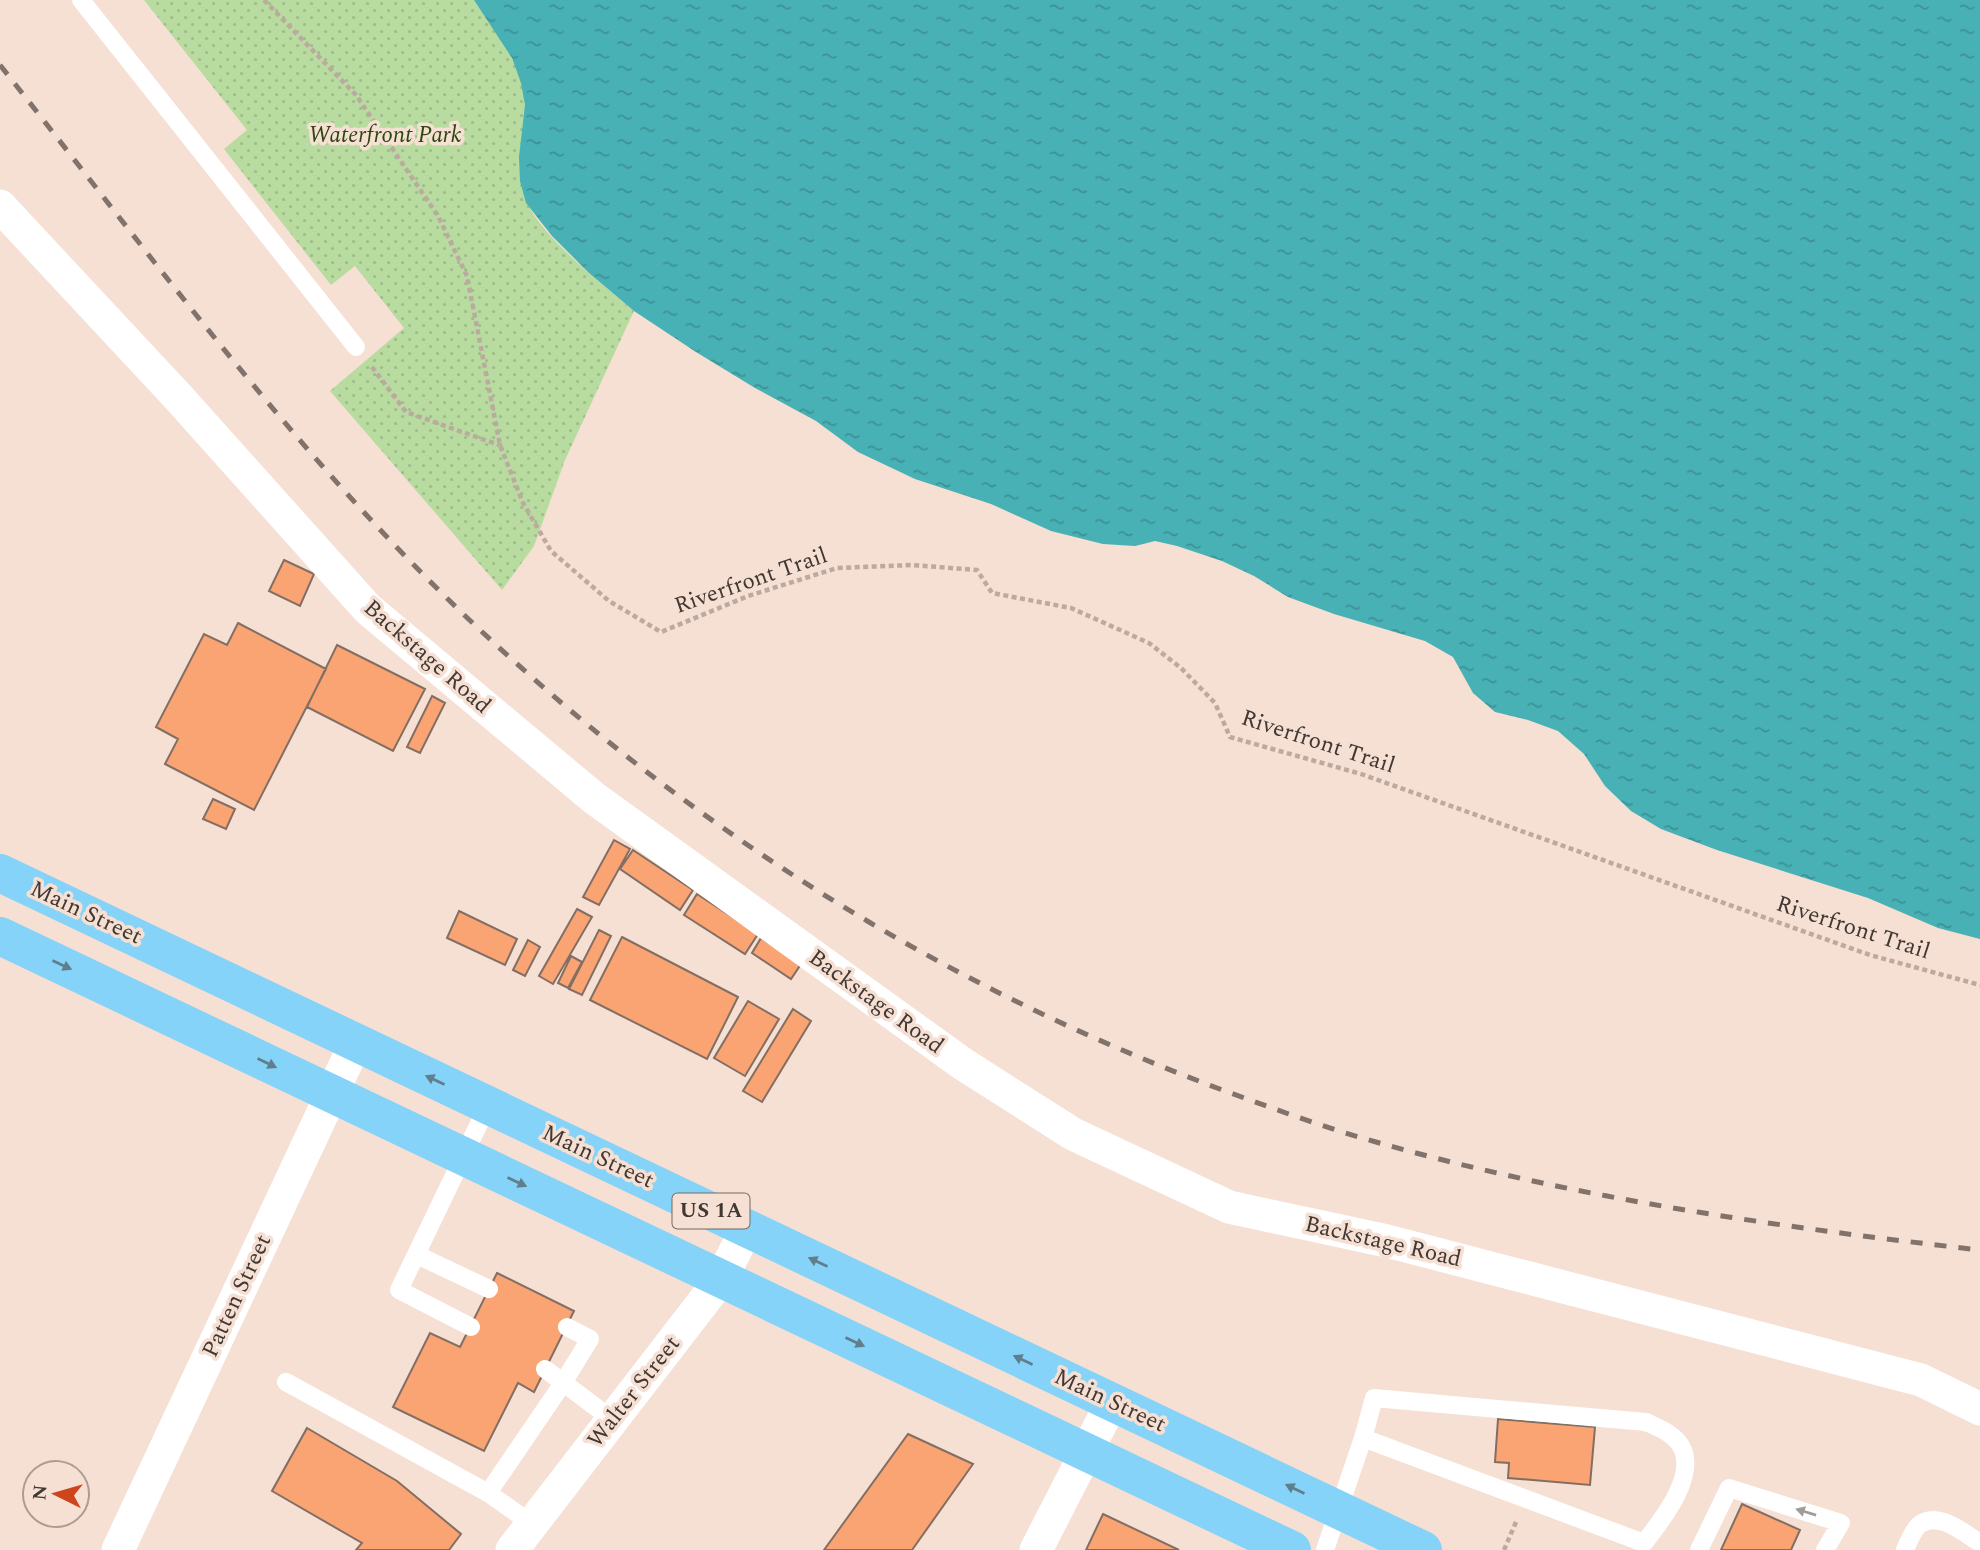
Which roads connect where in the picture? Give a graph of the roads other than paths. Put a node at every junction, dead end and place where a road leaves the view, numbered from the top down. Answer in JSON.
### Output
{"nodes":[{"id":1,"x":81,"y":0,"type":"edge"},
{"id":2,"x":0,"y":206,"type":"edge"},
{"id":3,"x":356,"y":347,"type":"road end"},
{"id":4,"x":0,"y":873,"type":"edge"},
{"id":5,"x":0,"y":936,"type":"edge"},
{"id":6,"x":356,"y":1042,"type":"junction"},
{"id":7,"x":332,"y":1093,"type":"junction"},
{"id":8,"x":488,"y":1105,"type":"junction"},
{"id":9,"x":464,"y":1156,"type":"junction"},
{"id":10,"x":747,"y":1228,"type":"junction"},
{"id":11,"x":417,"y":1255,"type":"junction"},
{"id":12,"x":721,"y":1279,"type":"junction"},
{"id":13,"x":489,"y":1289,"type":"dead end"},
{"id":14,"x":471,"y":1327,"type":"dead end"},
{"id":15,"x":566,"y":1327,"type":"dead end"},
{"id":16,"x":545,"y":1368,"type":"dead end"},
{"id":17,"x":286,"y":1382,"type":"dead end"},
{"id":18,"x":563,"y":1384,"type":"junction"},
{"id":19,"x":1112,"y":1402,"type":"junction"},
{"id":20,"x":1980,"y":1409,"type":"edge"},
{"id":21,"x":613,"y":1420,"type":"junction"},
{"id":22,"x":1363,"y":1438,"type":"junction"},
{"id":23,"x":1086,"y":1452,"type":"junction"},
{"id":24,"x":488,"y":1493,"type":"junction"},
{"id":25,"x":1339,"y":1510,"type":"junction"},
{"id":26,"x":522,"y":1537,"type":"edge"},
{"id":27,"x":1980,"y":1543,"type":"edge"},
{"id":28,"x":118,"y":1550,"type":"edge"},
{"id":29,"x":1036,"y":1550,"type":"edge"},
{"id":30,"x":1292,"y":1550,"type":"edge"},
{"id":31,"x":1325,"y":1550,"type":"edge"},
{"id":32,"x":1423,"y":1550,"type":"edge"},
{"id":33,"x":1699,"y":1550,"type":"edge"},
{"id":34,"x":1825,"y":1550,"type":"edge"},
{"id":35,"x":1905,"y":1550,"type":"edge"}],
"edges":[{"from":1,"to":3,"type":"lane"},
{"from":2,"to":20,"type":"street","name":"Backstage Road"},
{"from":4,"to":6,"type":"main road","name":"Main Street","number":"US 1A"},
{"from":5,"to":7,"type":"main road","number":"US 1A","one_way":true},
{"from":6,"to":7,"type":"street","name":"Patten Street"},
{"from":8,"to":6,"type":"main road","name":"Main Street","number":"US 1A","one_way":true},
{"from":7,"to":9,"type":"main road","number":"US 1A"},
{"from":7,"to":28,"type":"street","name":"Patten Street"},
{"from":8,"to":9,"type":"lane"},
{"from":8,"to":10,"type":"main road","name":"Main Street","number":"US 1A"},
{"from":9,"to":11,"type":"lane"},
{"from":9,"to":12,"type":"main road","number":"US 1A","one_way":true},
{"from":10,"to":12,"type":"street","name":"Walter Street"},
{"from":19,"to":10,"type":"main road","name":"Main Street","number":"US 1A","one_way":true},
{"from":11,"to":13,"type":"lane"},
{"from":11,"to":14,"type":"lane"},
{"from":12,"to":21,"type":"street","name":"Walter Street"},
{"from":12,"to":23,"type":"main road","number":"US 1A","one_way":true},
{"from":15,"to":18,"type":"lane"},
{"from":16,"to":18,"type":"lane"},
{"from":17,"to":24,"type":"lane"},
{"from":18,"to":21,"type":"lane"},
{"from":18,"to":24,"type":"lane"},
{"from":19,"to":23,"type":"street"},
{"from":25,"to":19,"type":"main road","name":"Main Street","number":"US 1A","one_way":true},
{"from":21,"to":26,"type":"street","name":"Walter Street"},
{"from":22,"to":22,"type":"lane"},
{"from":22,"to":25,"type":"lane"},
{"from":23,"to":29,"type":"street"},
{"from":23,"to":30,"type":"main road","number":"US 1A"},
{"from":24,"to":26,"type":"lane"},
{"from":25,"to":31,"type":"lane"},
{"from":25,"to":32,"type":"main road","name":"Main Street","number":"US 1A"},
{"from":27,"to":35,"type":"lane"},
{"from":34,"to":33,"type":"lane","one_way":true}]}
